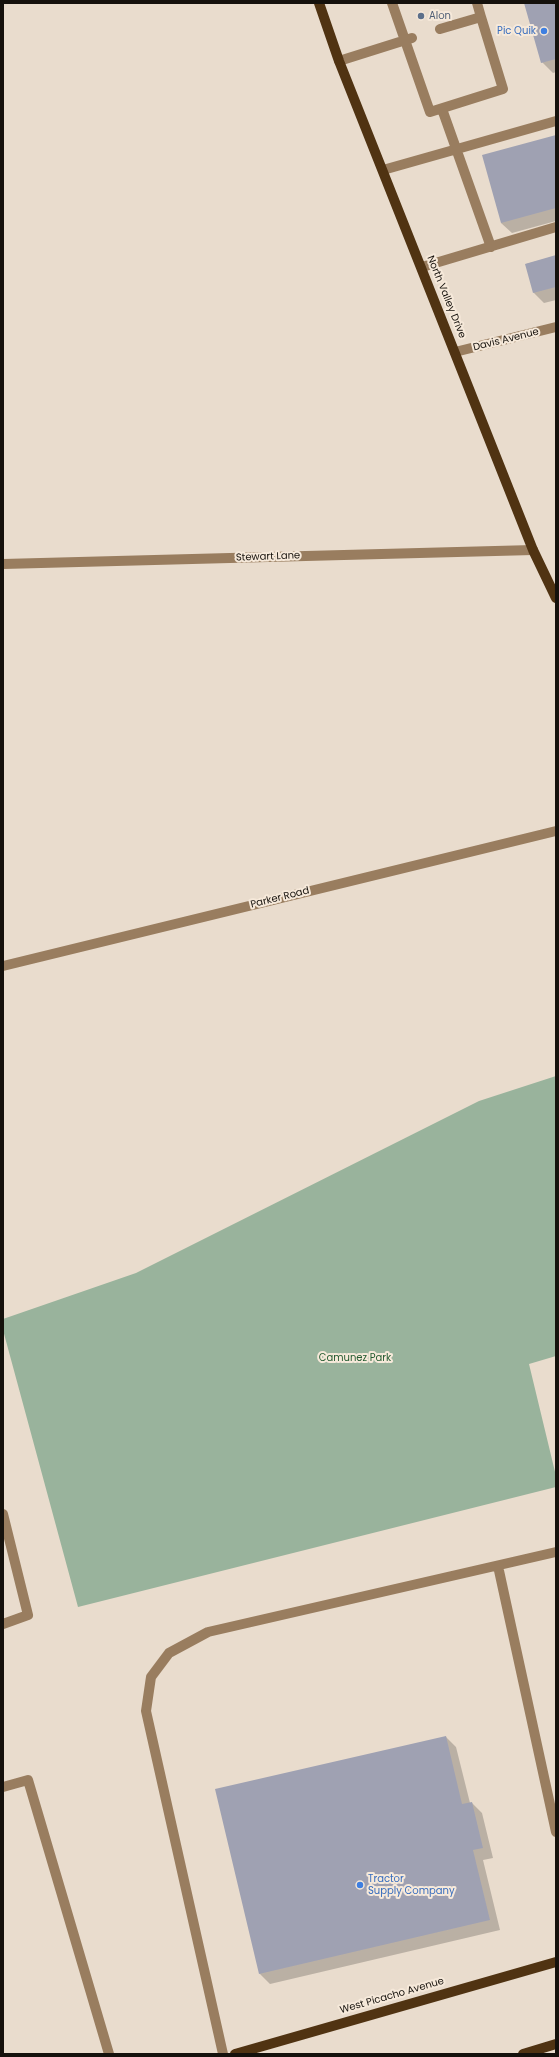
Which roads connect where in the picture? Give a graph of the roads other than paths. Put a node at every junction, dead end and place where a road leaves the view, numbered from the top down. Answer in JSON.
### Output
{"nodes":[{"id":1,"x":319,"y":3,"type":"edge"},
{"id":2,"x":477,"y":3,"type":"edge"},
{"id":3,"x":395,"y":4,"type":"edge"},
{"id":4,"x":481,"y":17,"type":"junction"},
{"id":5,"x":440,"y":29,"type":"dead end"},
{"id":6,"x":408,"y":39,"type":"junction"},
{"id":7,"x":339,"y":61,"type":"junction"},
{"id":8,"x":442,"y":109,"type":"junction"},
{"id":9,"x":556,"y":120,"type":"edge"},
{"id":10,"x":456,"y":149,"type":"junction"},
{"id":11,"x":383,"y":170,"type":"junction"},
{"id":12,"x":556,"y":227,"type":"edge"},
{"id":13,"x":491,"y":247,"type":"junction"},
{"id":14,"x":422,"y":267,"type":"junction"},
{"id":15,"x":556,"y":327,"type":"edge"},
{"id":16,"x":455,"y":352,"type":"junction"},
{"id":17,"x":533,"y":550,"type":"junction"},
{"id":18,"x":3,"y":564,"type":"edge"},
{"id":19,"x":556,"y":598,"type":"edge"},
{"id":20,"x":556,"y":831,"type":"edge"},
{"id":21,"x":3,"y":966,"type":"edge"},
{"id":22,"x":3,"y":1514,"type":"edge"},
{"id":23,"x":556,"y":1552,"type":"edge"},
{"id":24,"x":498,"y":1566,"type":"junction"},
{"id":25,"x":3,"y":1624,"type":"edge"},
{"id":26,"x":3,"y":1786,"type":"edge"},
{"id":27,"x":556,"y":1832,"type":"edge"},
{"id":28,"x":556,"y":1962,"type":"edge"},
{"id":29,"x":556,"y":2044,"type":"edge"},
{"id":30,"x":109,"y":2054,"type":"edge"},
{"id":31,"x":223,"y":2054,"type":"edge"},
{"id":32,"x":235,"y":2054,"type":"edge"},
{"id":33,"x":523,"y":2054,"type":"edge"}],
"edges":[{"from":1,"to":7,"type":"main road","name":"North Valley Drive"},
{"from":2,"to":4,"type":"street"},
{"from":3,"to":6,"type":"street"},
{"from":4,"to":5,"type":"street"},
{"from":4,"to":8,"type":"street"},
{"from":6,"to":7,"type":"street"},
{"from":6,"to":8,"type":"street"},
{"from":7,"to":11,"type":"main road","name":"North Valley Drive"},
{"from":8,"to":10,"type":"street"},
{"from":9,"to":10,"type":"street"},
{"from":10,"to":11,"type":"street"},
{"from":10,"to":13,"type":"street"},
{"from":11,"to":14,"type":"main road","name":"North Valley Drive"},
{"from":12,"to":13,"type":"street"},
{"from":13,"to":14,"type":"street"},
{"from":14,"to":16,"type":"main road","name":"North Valley Drive"},
{"from":15,"to":16,"type":"street","name":"Davis Avenue"},
{"from":16,"to":17,"type":"main road","name":"North Valley Drive"},
{"from":17,"to":18,"type":"street","name":"Stewart Lane"},
{"from":17,"to":19,"type":"main road","name":"North Valley Drive"},
{"from":20,"to":21,"type":"street","name":"Parker Road"},
{"from":22,"to":25,"type":"street"},
{"from":23,"to":24,"type":"street"},
{"from":24,"to":27,"type":"street"},
{"from":24,"to":31,"type":"street"},
{"from":26,"to":30,"type":"street"},
{"from":28,"to":32,"type":"main road","name":"West Picacho Avenue"},
{"from":29,"to":33,"type":"main road"}]}
